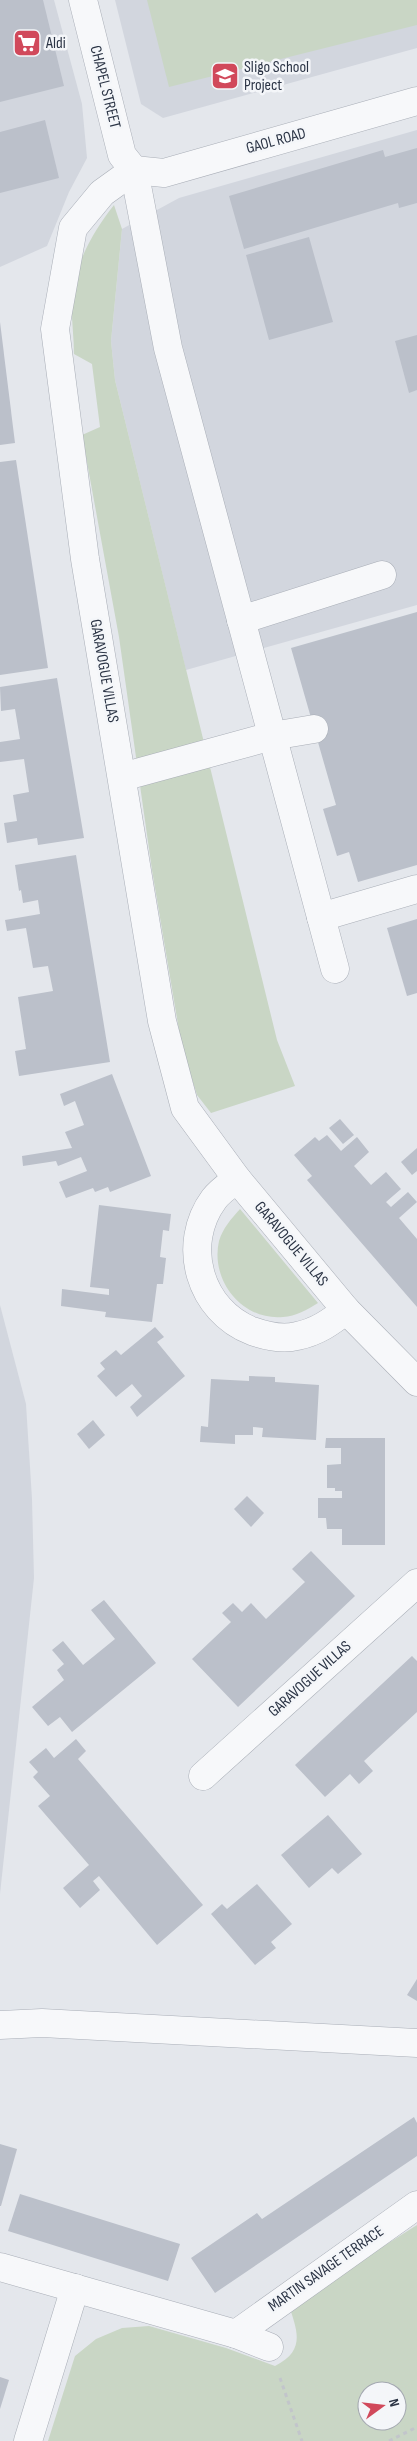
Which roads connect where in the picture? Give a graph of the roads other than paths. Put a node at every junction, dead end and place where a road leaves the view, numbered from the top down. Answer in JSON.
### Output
{"nodes":[{"id":1,"x":83,"y":0,"type":"edge"},
{"id":2,"x":417,"y":101,"type":"edge"},
{"id":3,"x":134,"y":170,"type":"junction"},
{"id":4,"x":382,"y":575,"type":"dead end"},
{"id":5,"x":241,"y":620,"type":"junction"},
{"id":6,"x":314,"y":729,"type":"dead end"},
{"id":7,"x":272,"y":736,"type":"junction"},
{"id":8,"x":122,"y":777,"type":"junction"},
{"id":9,"x":417,"y":889,"type":"edge"},
{"id":10,"x":321,"y":917,"type":"junction"},
{"id":11,"x":335,"y":969,"type":"dead end"},
{"id":12,"x":237,"y":1179,"type":"junction"},
{"id":13,"x":346,"y":1310,"type":"junction"},
{"id":14,"x":417,"y":1382,"type":"edge"},
{"id":15,"x":417,"y":1583,"type":"edge"},
{"id":16,"x":203,"y":1776,"type":"dead end"},
{"id":17,"x":0,"y":2025,"type":"edge"},
{"id":18,"x":417,"y":2043,"type":"edge"},
{"id":19,"x":417,"y":2204,"type":"edge"},
{"id":20,"x":0,"y":2267,"type":"edge"},
{"id":21,"x":75,"y":2288,"type":"junction"},
{"id":22,"x":236,"y":2334,"type":"junction"},
{"id":23,"x":269,"y":2347,"type":"road end"},
{"id":24,"x":28,"y":2441,"type":"edge"}],
"edges":[{"from":1,"to":3,"type":"street","name":"CHAPEL STREET"},
{"from":2,"to":3,"type":"street","name":"GAOL ROAD"},
{"from":3,"to":5,"type":"street"},
{"from":3,"to":8,"type":"street","name":"GARAVOGUE VILLAS"},
{"from":4,"to":5,"type":"street"},
{"from":5,"to":7,"type":"street"},
{"from":6,"to":7,"type":"street"},
{"from":7,"to":8,"type":"street"},
{"from":7,"to":10,"type":"street"},
{"from":8,"to":12,"type":"street","name":"GARAVOGUE VILLAS"},
{"from":9,"to":10,"type":"street"},
{"from":10,"to":11,"type":"street"},
{"from":12,"to":13,"type":"street","name":"GARAVOGUE VILLAS"},
{"from":12,"to":13,"type":"street"},
{"from":13,"to":14,"type":"street","name":"GARAVOGUE VILLAS"},
{"from":15,"to":16,"type":"street","name":"GARAVOGUE VILLAS"},
{"from":17,"to":18,"type":"street"},
{"from":19,"to":22,"type":"street","name":"MARTIN SAVAGE TERRACE"},
{"from":20,"to":21,"type":"street"},
{"from":21,"to":22,"type":"street"},
{"from":21,"to":24,"type":"street"},
{"from":22,"to":23,"type":"street"}]}
